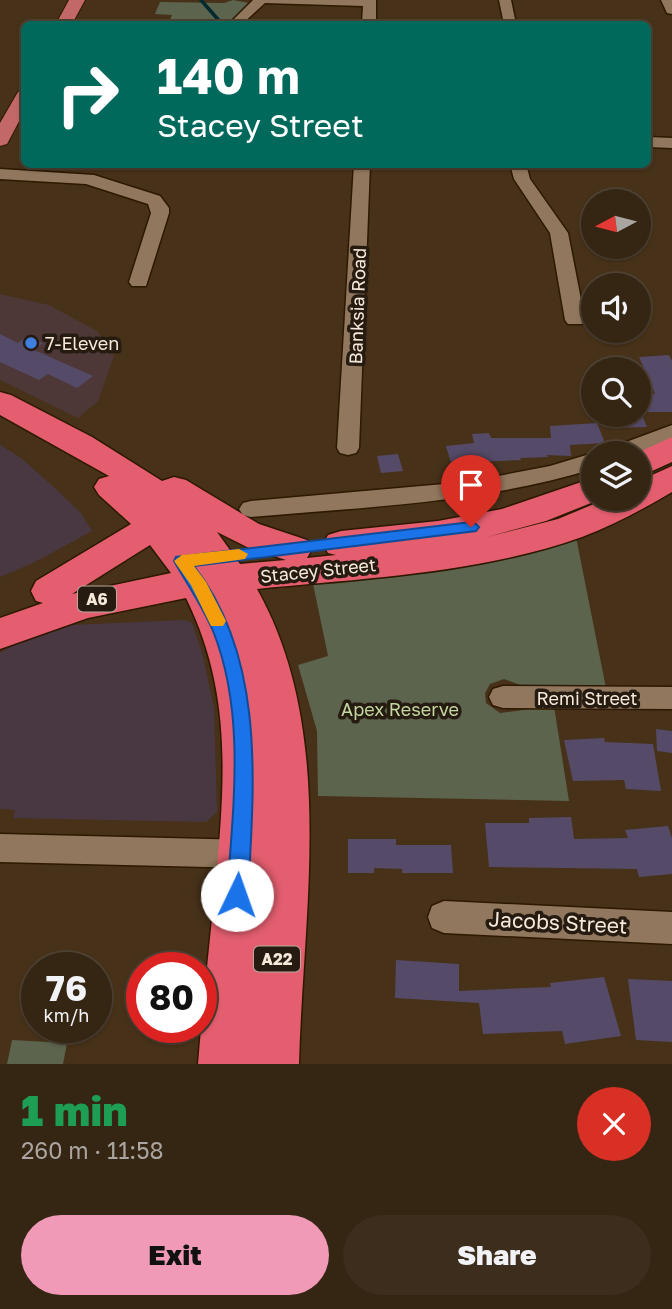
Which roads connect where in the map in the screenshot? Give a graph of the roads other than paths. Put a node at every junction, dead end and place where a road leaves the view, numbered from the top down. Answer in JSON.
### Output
{"nodes":[{"id":1,"x":77,"y":0,"type":"edge"},
{"id":2,"x":261,"y":0,"type":"edge"},
{"id":3,"x":268,"y":0,"type":"edge"},
{"id":4,"x":505,"y":0,"type":"edge"},
{"id":5,"x":667,"y":0,"type":"edge"},
{"id":6,"x":370,"y":1,"type":"edge"},
{"id":7,"x":672,"y":10,"type":"edge"},
{"id":8,"x":66,"y":21,"type":"edge"},
{"id":9,"x":238,"y":21,"type":"edge"},
{"id":10,"x":369,"y":21,"type":"edge"},
{"id":11,"x":509,"y":21,"type":"edge"},
{"id":12,"x":21,"y":101,"type":"edge"},
{"id":13,"x":2,"y":132,"type":"edge"},
{"id":14,"x":651,"y":142,"type":"edge"},
{"id":15,"x":672,"y":143,"type":"edge"},
{"id":16,"x":362,"y":168,"type":"edge"},
{"id":17,"x":519,"y":168,"type":"edge"},
{"id":18,"x":0,"y":174,"type":"edge"},
{"id":19,"x":139,"y":282,"type":"dead end"},
{"id":20,"x":575,"y":320,"type":"dead end"},
{"id":21,"x":0,"y":402,"type":"edge"},
{"id":22,"x":0,"y":425,"type":"edge"},
{"id":23,"x":672,"y":432,"type":"edge"},
{"id":24,"x":65,"y":434,"type":"junction"},
{"id":25,"x":651,"y":444,"type":"edge"},
{"id":26,"x":348,"y":447,"type":"dead end"},
{"id":27,"x":672,"y":448,"type":"edge"},
{"id":28,"x":651,"y":452,"type":"edge"},
{"id":29,"x":581,"y":466,"type":"edge"},
{"id":30,"x":672,"y":477,"type":"edge"},
{"id":31,"x":651,"y":489,"type":"edge"},
{"id":32,"x":581,"y":493,"type":"edge"},
{"id":33,"x":251,"y":509,"type":"dead end"},
{"id":34,"x":609,"y":511,"type":"edge"},
{"id":35,"x":153,"y":527,"type":"junction"},
{"id":36,"x":294,"y":549,"type":"junction"},
{"id":37,"x":207,"y":570,"type":"junction"},
{"id":38,"x":49,"y":591,"type":"junction"},
{"id":39,"x":0,"y":610,"type":"edge"},
{"id":40,"x":0,"y":634,"type":"edge"},
{"id":41,"x":503,"y":697,"type":"dead end"},
{"id":42,"x":672,"y":698,"type":"edge"},
{"id":43,"x":0,"y":848,"type":"edge"},
{"id":44,"x":263,"y":854,"type":"junction"},
{"id":45,"x":444,"y":917,"type":"dead end"},
{"id":46,"x":672,"y":928,"type":"edge"},
{"id":47,"x":224,"y":1064,"type":"edge"},
{"id":48,"x":272,"y":1064,"type":"edge"}],
"edges":[{"from":1,"to":8,"type":"main road"},
{"from":2,"to":9,"type":"street"},
{"from":3,"to":6,"type":"street"},
{"from":4,"to":11,"type":"street"},
{"from":5,"to":7,"type":"street"},
{"from":6,"to":10,"type":"street"},
{"from":12,"to":13,"type":"main road"},
{"from":14,"to":15,"type":"street"},
{"from":16,"to":26,"type":"street","name":"Banksia Road"},
{"from":17,"to":20,"type":"street"},
{"from":18,"to":19,"type":"street"},
{"from":21,"to":24,"type":"highway","number":"A22"},
{"from":22,"to":35,"type":"highway","number":"A22"},
{"from":23,"to":25,"type":"street"},
{"from":24,"to":36,"type":"highway"},
{"from":24,"to":37,"type":"highway","number":"A22"},
{"from":27,"to":28,"type":"highway"},
{"from":29,"to":33,"type":"street"},
{"from":30,"to":31,"type":"highway"},
{"from":32,"to":36,"type":"highway","name":"Stacey Street","number":"A6"},
{"from":34,"to":37,"type":"highway","name":"Stacey Street","number":"A6"},
{"from":35,"to":37,"type":"highway","number":"A22"},
{"from":35,"to":38,"type":"highway"},
{"from":36,"to":37,"type":"highway","name":"Stacey Street","number":"A6"},
{"from":37,"to":38,"type":"highway","name":"Stacey Street","number":"A6"},
{"from":37,"to":40,"type":"highway","name":"Stacey Street","number":"A6"},
{"from":37,"to":44,"type":"highway","number":"A22"},
{"from":38,"to":39,"type":"highway","name":"Stacey Street","number":"A6"},
{"from":41,"to":42,"type":"street","name":"Remi Street"},
{"from":43,"to":44,"type":"street"},
{"from":44,"to":47,"type":"highway","number":"A22"},
{"from":44,"to":48,"type":"highway","number":"A22"},
{"from":45,"to":46,"type":"street","name":"Jacobs Street"}]}
